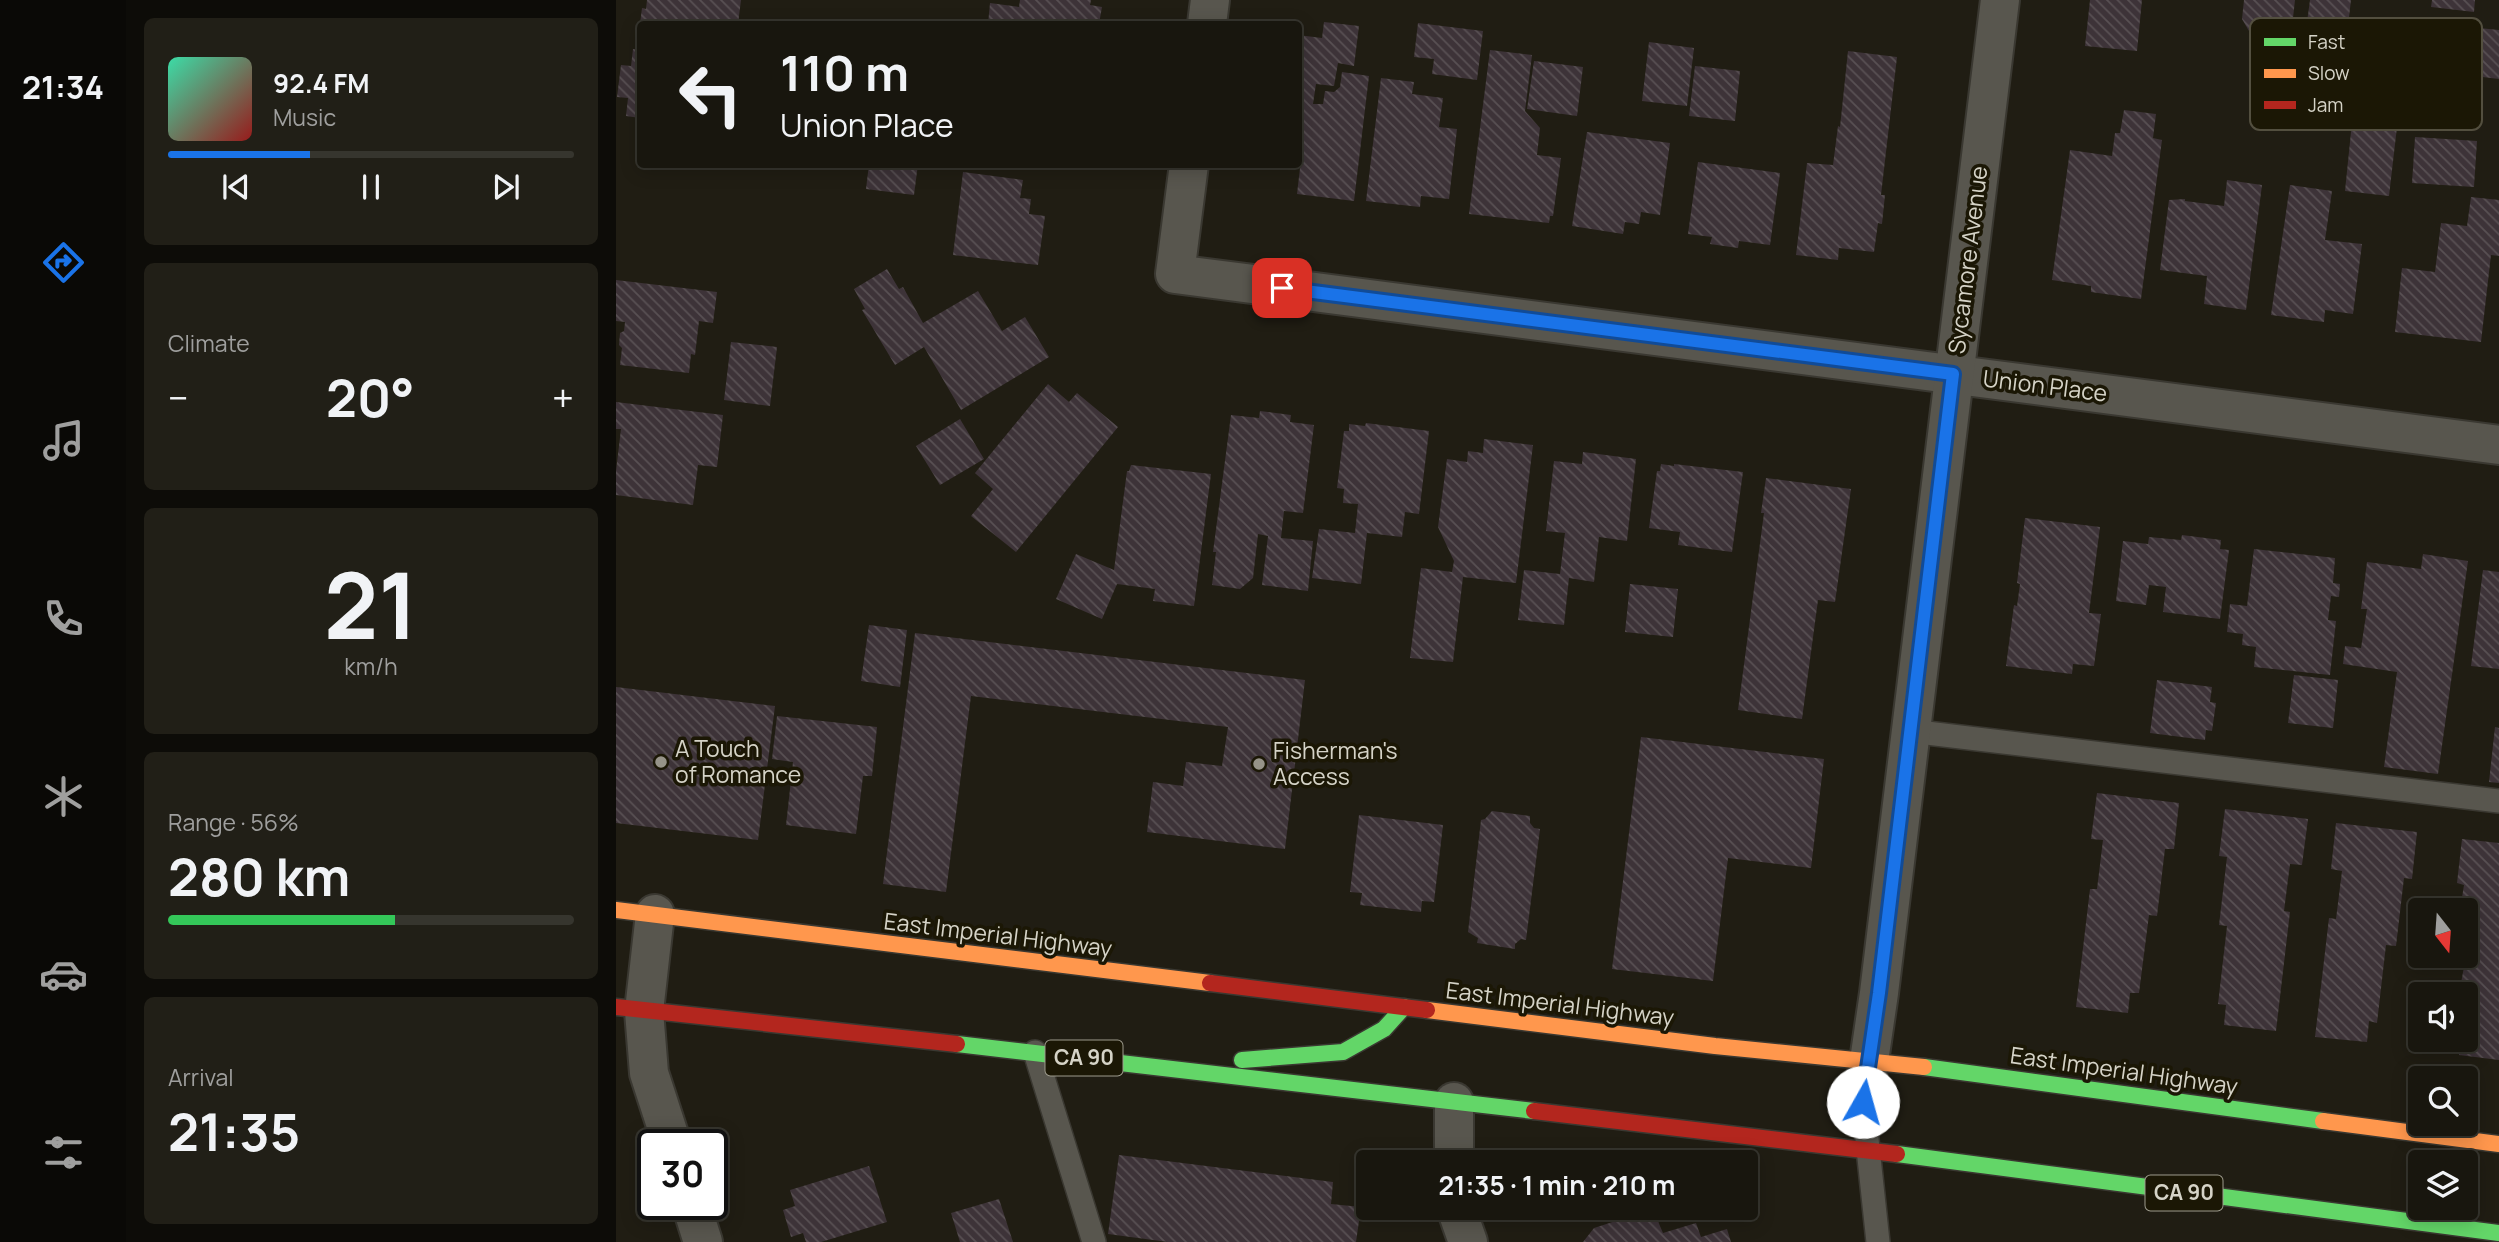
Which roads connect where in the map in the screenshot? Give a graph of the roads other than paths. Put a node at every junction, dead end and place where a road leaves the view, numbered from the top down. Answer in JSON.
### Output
{"nodes":[{"id":1,"x":1210,"y":0,"type":"edge"},
{"id":2,"x":2000,"y":0,"type":"edge"},
{"id":3,"x":1207,"y":21,"type":"edge"},
{"id":4,"x":1188,"y":168,"type":"edge"},
{"id":5,"x":1953,"y":374,"type":"junction"},
{"id":6,"x":2499,"y":445,"type":"edge"},
{"id":7,"x":1910,"y":731,"type":"junction"},
{"id":8,"x":2499,"y":801,"type":"edge"},
{"id":9,"x":616,"y":910,"type":"edge"},
{"id":10,"x":655,"y":914,"type":"junction"},
{"id":11,"x":1404,"y":1007,"type":"junction"},
{"id":12,"x":630,"y":1009,"type":"edge"},
{"id":13,"x":1035,"y":1052,"type":"junction"},
{"id":14,"x":1868,"y":1060,"type":"junction"},
{"id":15,"x":1164,"y":1067,"type":"junction"},
{"id":16,"x":1454,"y":1102,"type":"junction"},
{"id":17,"x":1863,"y":1102,"type":"joint"},
{"id":18,"x":667,"y":1129,"type":"edge"},
{"id":19,"x":2499,"y":1144,"type":"edge"},
{"id":20,"x":1454,"y":1150,"type":"edge"},
{"id":21,"x":1870,"y":1151,"type":"junction"},
{"id":22,"x":2277,"y":1204,"type":"junction"},
{"id":23,"x":2408,"y":1207,"type":"edge"},
{"id":24,"x":696,"y":1220,"type":"edge"},
{"id":25,"x":1460,"y":1220,"type":"edge"},
{"id":26,"x":2499,"y":1233,"type":"edge"},
{"id":27,"x":703,"y":1242,"type":"edge"},
{"id":28,"x":1094,"y":1242,"type":"edge"},
{"id":29,"x":1468,"y":1242,"type":"edge"},
{"id":30,"x":1878,"y":1242,"type":"edge"}],
"edges":[{"from":1,"to":3,"type":"street"},
{"from":2,"to":5,"type":"street","name":"Sycamore Avenue"},
{"from":4,"to":5,"type":"street","name":"Union Place"},
{"from":5,"to":6,"type":"street","name":"Union Place"},
{"from":5,"to":7,"type":"street","name":"Sycamore Avenue"},
{"from":7,"to":8,"type":"lane"},
{"from":7,"to":14,"type":"street","name":"Sycamore Avenue"},
{"from":9,"to":10,"type":"main road","name":"East Imperial Highway"},
{"from":10,"to":11,"type":"main road","name":"East Imperial Highway"},
{"from":10,"to":12,"type":"street"},
{"from":11,"to":14,"type":"main road","name":"East Imperial Highway"},
{"from":11,"to":15,"type":"main road"},
{"from":12,"to":13,"type":"main road","number":"CA 90"},
{"from":12,"to":18,"type":"street"},
{"from":13,"to":15,"type":"main road","number":"CA 90"},
{"from":13,"to":28,"type":"lane"},
{"from":14,"to":17,"type":"street","name":"Sycamore Avenue"},
{"from":14,"to":19,"type":"main road","name":"East Imperial Highway"},
{"from":15,"to":16,"type":"main road","number":"CA 90"},
{"from":16,"to":20,"type":"street"},
{"from":16,"to":21,"type":"main road","number":"CA 90"},
{"from":17,"to":21,"type":"lane"},
{"from":21,"to":22,"type":"main road","number":"CA 90"},
{"from":21,"to":30,"type":"lane"},
{"from":22,"to":23,"type":"main road"},
{"from":22,"to":26,"type":"main road","number":"CA 90"},
{"from":24,"to":27,"type":"street"},
{"from":25,"to":29,"type":"street"}]}
